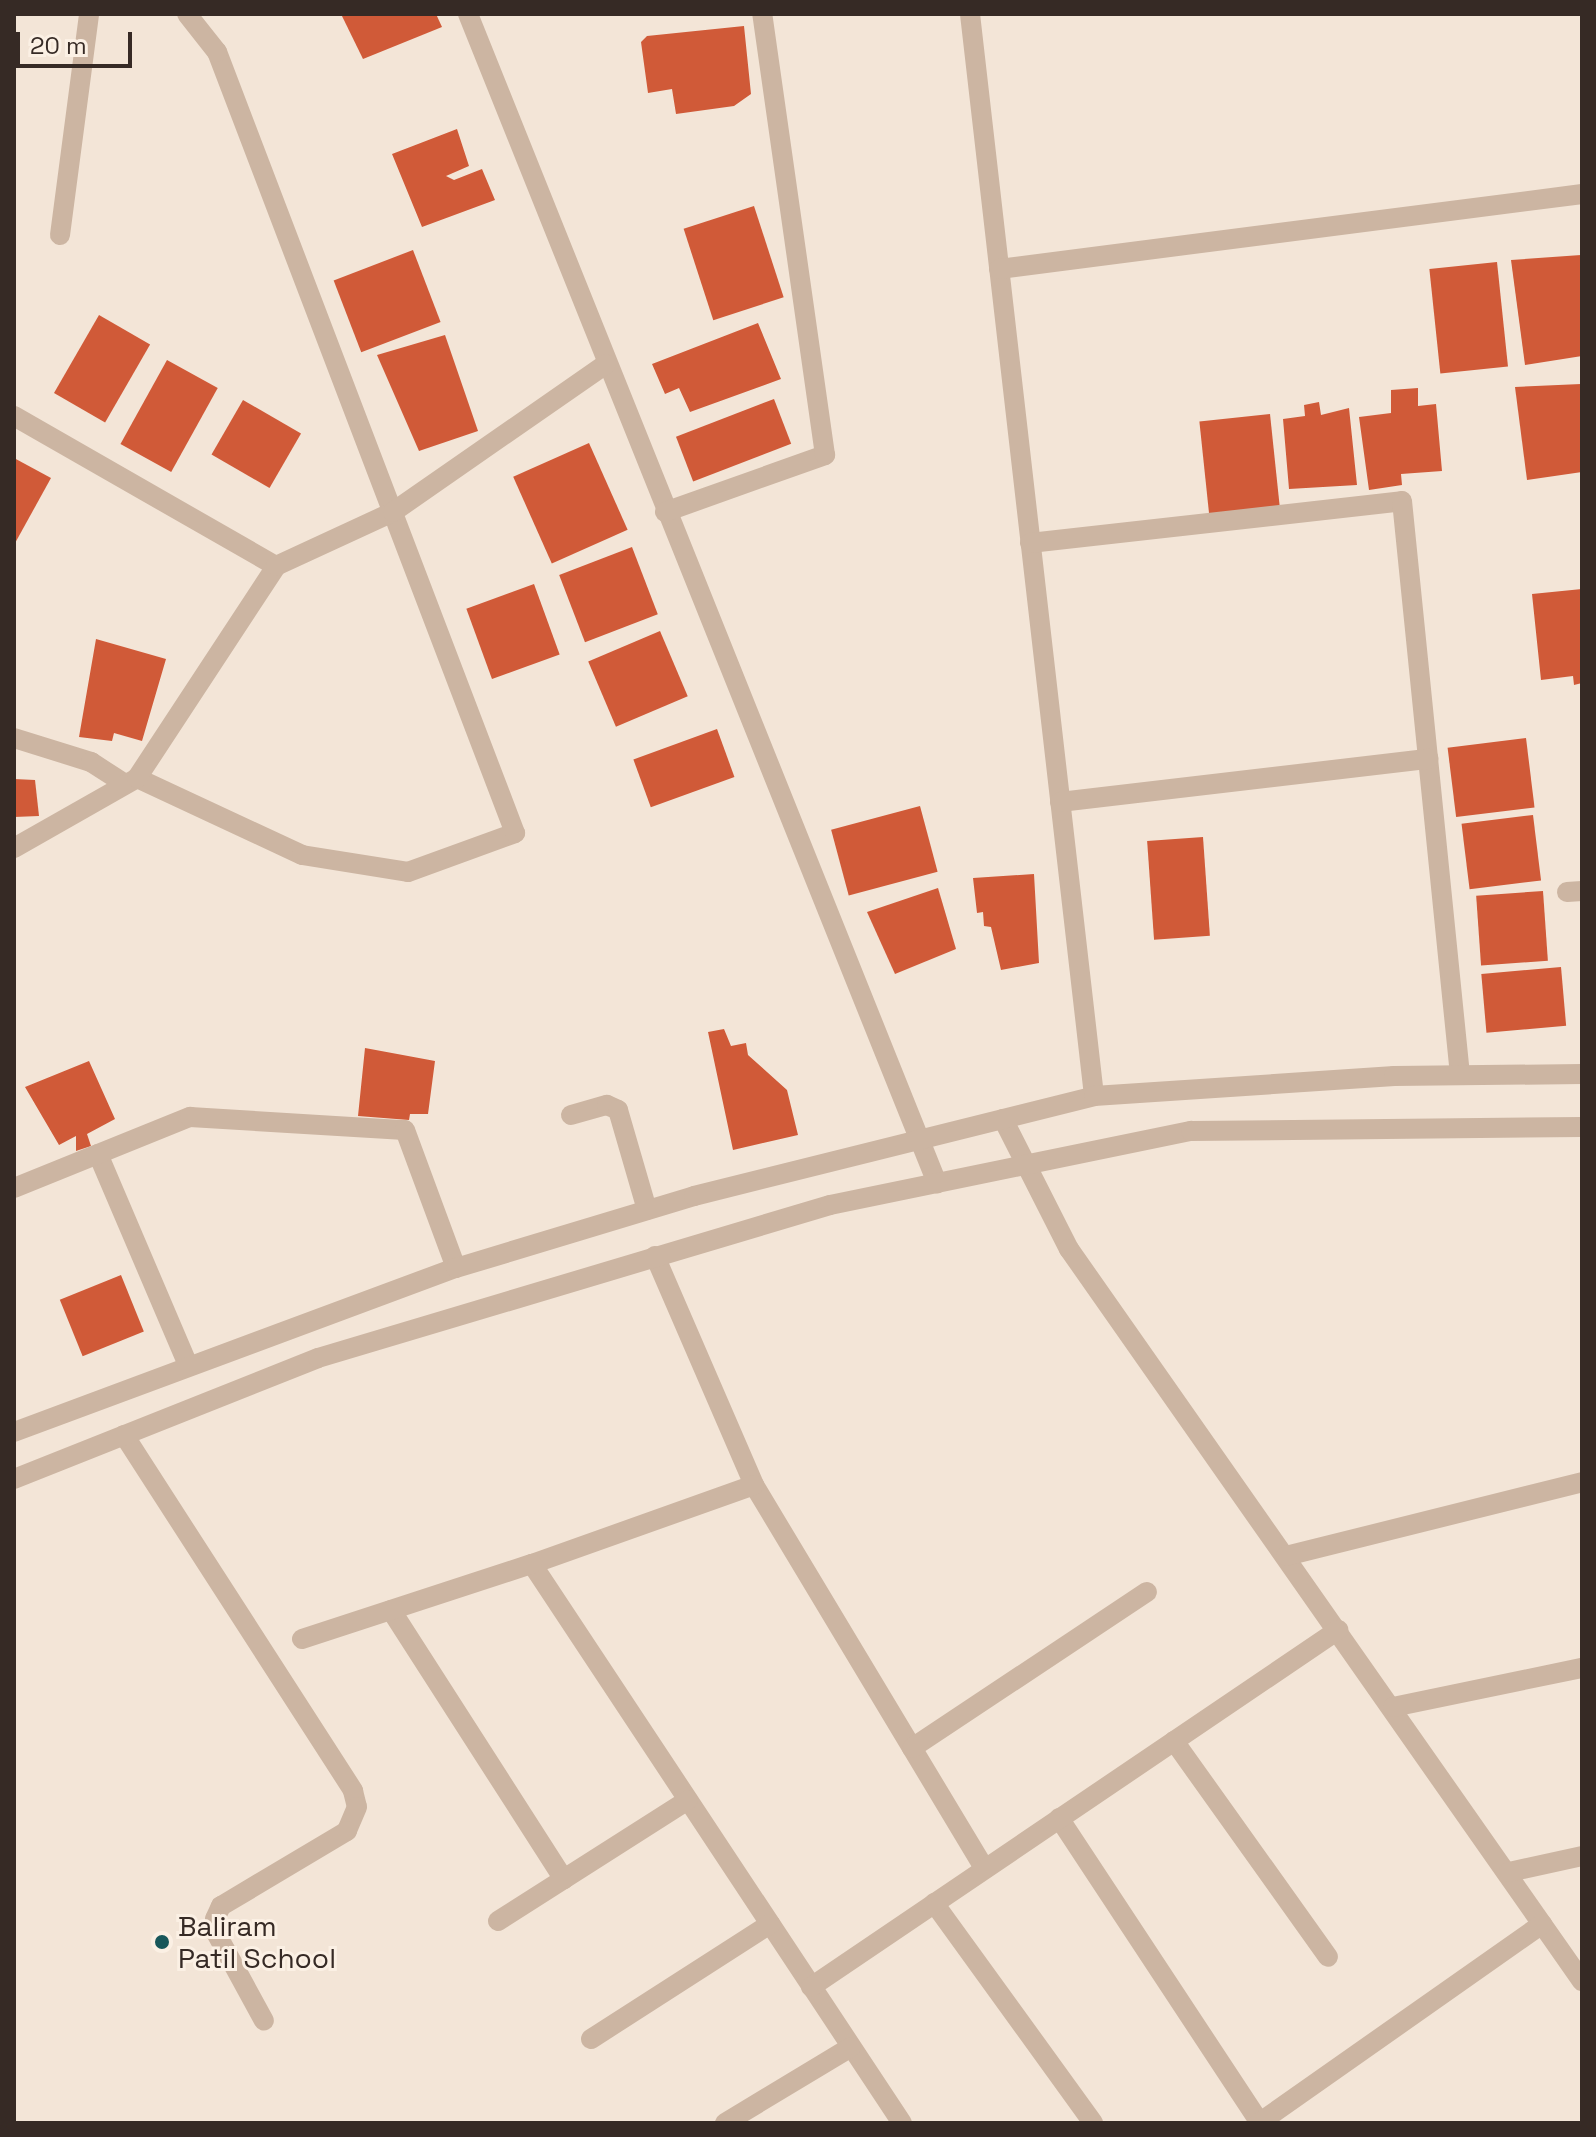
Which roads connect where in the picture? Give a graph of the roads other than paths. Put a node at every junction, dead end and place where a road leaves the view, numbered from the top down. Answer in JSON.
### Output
{"nodes":[{"id":1,"x":89,"y":14,"type":"edge"},
{"id":2,"x":187,"y":14,"type":"edge"},
{"id":3,"x":468,"y":14,"type":"edge"},
{"id":4,"x":762,"y":14,"type":"edge"},
{"id":5,"x":970,"y":14,"type":"edge"},
{"id":6,"x":1582,"y":194,"type":"edge"},
{"id":7,"x":60,"y":235,"type":"dead end"},
{"id":8,"x":999,"y":269,"type":"junction"},
{"id":9,"x":606,"y":364,"type":"junction"},
{"id":10,"x":14,"y":416,"type":"edge"},
{"id":11,"x":393,"y":512,"type":"junction"},
{"id":12,"x":665,"y":512,"type":"junction"},
{"id":13,"x":1030,"y":543,"type":"junction"},
{"id":14,"x":276,"y":566,"type":"junction"},
{"id":15,"x":14,"y":738,"type":"edge"},
{"id":16,"x":1428,"y":759,"type":"junction"},
{"id":17,"x":131,"y":781,"type":"junction"},
{"id":18,"x":1060,"y":802,"type":"junction"},
{"id":19,"x":14,"y":848,"type":"edge"},
{"id":20,"x":1582,"y":1074,"type":"edge"},
{"id":21,"x":1460,"y":1075,"type":"junction"},
{"id":22,"x":1094,"y":1096,"type":"junction"},
{"id":23,"x":571,"y":1115,"type":"dead end"},
{"id":24,"x":1003,"y":1119,"type":"junction"},
{"id":25,"x":1582,"y":1127,"type":"edge"},
{"id":26,"x":919,"y":1139,"type":"junction"},
{"id":27,"x":98,"y":1154,"type":"junction"},
{"id":28,"x":1027,"y":1165,"type":"junction"},
{"id":29,"x":937,"y":1183,"type":"junction"},
{"id":30,"x":14,"y":1188,"type":"edge"},
{"id":31,"x":647,"y":1210,"type":"junction"},
{"id":32,"x":655,"y":1256,"type":"junction"},
{"id":33,"x":456,"y":1268,"type":"junction"},
{"id":34,"x":188,"y":1365,"type":"junction"},
{"id":35,"x":14,"y":1432,"type":"edge"},
{"id":36,"x":124,"y":1435,"type":"junction"},
{"id":37,"x":14,"y":1479,"type":"edge"},
{"id":38,"x":1582,"y":1482,"type":"edge"},
{"id":39,"x":754,"y":1485,"type":"junction"},
{"id":40,"x":1286,"y":1556,"type":"junction"},
{"id":41,"x":532,"y":1564,"type":"junction"},
{"id":42,"x":1147,"y":1592,"type":"dead end"},
{"id":43,"x":391,"y":1610,"type":"junction"},
{"id":44,"x":1338,"y":1630,"type":"junction"},
{"id":45,"x":302,"y":1639,"type":"dead end"},
{"id":46,"x":1582,"y":1668,"type":"edge"},
{"id":47,"x":1393,"y":1707,"type":"junction"},
{"id":48,"x":1174,"y":1741,"type":"junction"},
{"id":49,"x":912,"y":1748,"type":"junction"},
{"id":50,"x":688,"y":1800,"type":"junction"},
{"id":51,"x":1059,"y":1818,"type":"junction"},
{"id":52,"x":1582,"y":1856,"type":"edge"},
{"id":53,"x":985,"y":1869,"type":"junction"},
{"id":54,"x":1509,"y":1872,"type":"junction"},
{"id":55,"x":564,"y":1879,"type":"junction"},
{"id":56,"x":934,"y":1903,"type":"junction"},
{"id":57,"x":498,"y":1921,"type":"dead end"},
{"id":58,"x":770,"y":1924,"type":"junction"},
{"id":59,"x":1542,"y":1924,"type":"junction"},
{"id":60,"x":1328,"y":1957,"type":"dead end"},
{"id":61,"x":1582,"y":1981,"type":"edge"},
{"id":62,"x":811,"y":1987,"type":"junction"},
{"id":63,"x":264,"y":2021,"type":"dead end"},
{"id":64,"x":591,"y":2039,"type":"dead end"},
{"id":65,"x":851,"y":2047,"type":"junction"},
{"id":66,"x":725,"y":2123,"type":"edge"},
{"id":67,"x":902,"y":2123,"type":"edge"},
{"id":68,"x":1093,"y":2123,"type":"edge"},
{"id":69,"x":1259,"y":2123,"type":"edge"}],
"edges":[{"from":1,"to":7,"type":"street"},
{"from":2,"to":11,"type":"street"},
{"from":3,"to":9,"type":"street"},
{"from":4,"to":12,"type":"street"},
{"from":5,"to":8,"type":"street"},
{"from":6,"to":8,"type":"street"},
{"from":8,"to":13,"type":"street"},
{"from":9,"to":11,"type":"street"},
{"from":9,"to":12,"type":"street"},
{"from":10,"to":14,"type":"street"},
{"from":11,"to":14,"type":"street"},
{"from":11,"to":17,"type":"street"},
{"from":12,"to":26,"type":"street"},
{"from":13,"to":16,"type":"street"},
{"from":13,"to":18,"type":"street"},
{"from":14,"to":17,"type":"street"},
{"from":15,"to":17,"type":"street"},
{"from":16,"to":18,"type":"street"},
{"from":16,"to":21,"type":"street"},
{"from":17,"to":19,"type":"street"},
{"from":18,"to":22,"type":"street"},
{"from":20,"to":21,"type":"street"},
{"from":21,"to":22,"type":"street"},
{"from":22,"to":24,"type":"street"},
{"from":23,"to":31,"type":"street"},
{"from":24,"to":26,"type":"street"},
{"from":24,"to":28,"type":"street"},
{"from":25,"to":28,"type":"street"},
{"from":26,"to":29,"type":"street"},
{"from":26,"to":31,"type":"street"},
{"from":27,"to":30,"type":"street"},
{"from":27,"to":33,"type":"street"},
{"from":27,"to":34,"type":"street"},
{"from":28,"to":29,"type":"street"},
{"from":28,"to":40,"type":"street"},
{"from":29,"to":32,"type":"street"},
{"from":31,"to":33,"type":"street"},
{"from":32,"to":36,"type":"street"},
{"from":32,"to":39,"type":"street"},
{"from":33,"to":34,"type":"street"},
{"from":34,"to":35,"type":"street"},
{"from":36,"to":37,"type":"street"},
{"from":36,"to":63,"type":"street"},
{"from":38,"to":40,"type":"street"},
{"from":39,"to":41,"type":"street"},
{"from":39,"to":49,"type":"street"},
{"from":40,"to":44,"type":"street"},
{"from":41,"to":43,"type":"street"},
{"from":41,"to":50,"type":"street"},
{"from":42,"to":49,"type":"street"},
{"from":43,"to":45,"type":"street"},
{"from":43,"to":55,"type":"street"},
{"from":44,"to":47,"type":"street"},
{"from":44,"to":48,"type":"street"},
{"from":46,"to":47,"type":"street"},
{"from":47,"to":54,"type":"street"},
{"from":48,"to":51,"type":"street"},
{"from":48,"to":60,"type":"street"},
{"from":49,"to":53,"type":"street"},
{"from":50,"to":55,"type":"street"},
{"from":50,"to":58,"type":"street"},
{"from":51,"to":53,"type":"street"},
{"from":51,"to":69,"type":"street"},
{"from":52,"to":54,"type":"street"},
{"from":53,"to":56,"type":"street"},
{"from":54,"to":59,"type":"street"},
{"from":55,"to":57,"type":"street"},
{"from":56,"to":62,"type":"street"},
{"from":56,"to":68,"type":"street"},
{"from":58,"to":62,"type":"street"},
{"from":58,"to":64,"type":"street"},
{"from":59,"to":61,"type":"street"},
{"from":59,"to":69,"type":"street"},
{"from":62,"to":65,"type":"street"},
{"from":65,"to":66,"type":"street"},
{"from":65,"to":67,"type":"street"}]}
